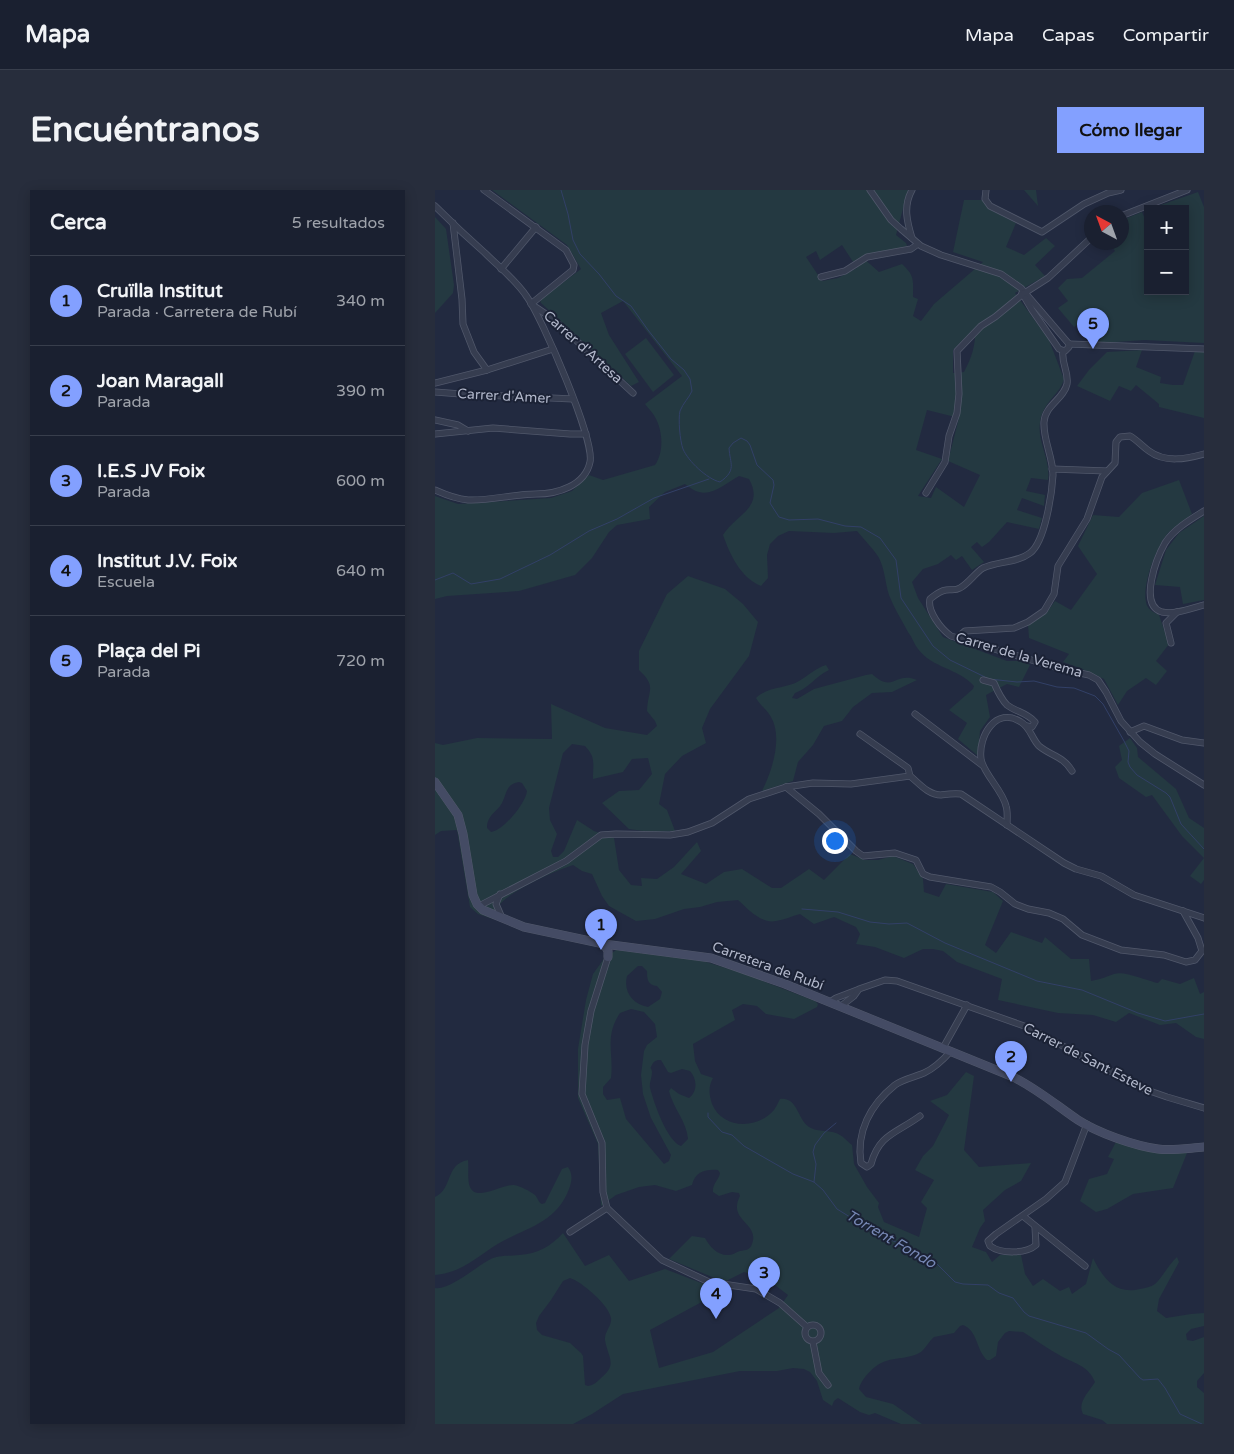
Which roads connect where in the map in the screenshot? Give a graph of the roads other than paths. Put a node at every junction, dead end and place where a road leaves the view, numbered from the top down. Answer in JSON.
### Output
{"nodes":[{"id":1,"x":484,"y":190,"type":"edge"},
{"id":2,"x":870,"y":190,"type":"edge"},
{"id":3,"x":912,"y":190,"type":"edge"},
{"id":4,"x":986,"y":190,"type":"edge"},
{"id":5,"x":1121,"y":190,"type":"edge"},
{"id":6,"x":1187,"y":190,"type":"edge"},
{"id":7,"x":435,"y":206,"type":"edge"},
{"id":8,"x":1129,"y":213,"type":"edge"},
{"id":9,"x":453,"y":223,"type":"junction"},
{"id":10,"x":536,"y":227,"type":"junction"},
{"id":11,"x":913,"y":239,"type":"junction"},
{"id":12,"x":918,"y":244,"type":"junction"},
{"id":13,"x":1084,"y":245,"type":"edge"},
{"id":14,"x":501,"y":269,"type":"junction"},
{"id":15,"x":821,"y":278,"type":"dead end"},
{"id":16,"x":1024,"y":294,"type":"junction"},
{"id":17,"x":531,"y":304,"type":"junction"},
{"id":18,"x":1067,"y":342,"type":"junction"},
{"id":19,"x":553,"y":348,"type":"junction"},
{"id":20,"x":1204,"y":348,"type":"edge"},
{"id":21,"x":1060,"y":349,"type":"junction"},
{"id":22,"x":487,"y":370,"type":"junction"},
{"id":23,"x":435,"y":383,"type":"edge"},
{"id":24,"x":435,"y":392,"type":"edge"},
{"id":25,"x":633,"y":393,"type":"dead end"},
{"id":26,"x":573,"y":399,"type":"junction"},
{"id":27,"x":435,"y":420,"type":"edge"},
{"id":28,"x":468,"y":431,"type":"junction"},
{"id":29,"x":435,"y":434,"type":"edge"},
{"id":30,"x":586,"y":434,"type":"junction"},
{"id":31,"x":1204,"y":454,"type":"edge"},
{"id":32,"x":1052,"y":469,"type":"junction"},
{"id":33,"x":1107,"y":471,"type":"junction"},
{"id":34,"x":435,"y":490,"type":"edge"},
{"id":35,"x":926,"y":493,"type":"dead end"},
{"id":36,"x":1204,"y":511,"type":"edge"},
{"id":37,"x":1204,"y":605,"type":"edge"},
{"id":38,"x":1177,"y":612,"type":"junction"},
{"id":39,"x":957,"y":638,"type":"junction"},
{"id":40,"x":1171,"y":643,"type":"dead end"},
{"id":41,"x":983,"y":680,"type":"dead end"},
{"id":42,"x":915,"y":714,"type":"dead end"},
{"id":43,"x":1027,"y":726,"type":"junction"},
{"id":44,"x":1130,"y":732,"type":"junction"},
{"id":45,"x":860,"y":734,"type":"dead end"},
{"id":46,"x":1204,"y":743,"type":"edge"},
{"id":47,"x":984,"y":766,"type":"junction"},
{"id":48,"x":1072,"y":771,"type":"dead end"},
{"id":49,"x":910,"y":776,"type":"junction"},
{"id":50,"x":435,"y":782,"type":"edge"},
{"id":51,"x":1204,"y":785,"type":"edge"},
{"id":52,"x":786,"y":787,"type":"junction"},
{"id":53,"x":1007,"y":825,"type":"junction"},
{"id":54,"x":500,"y":894,"type":"junction"},
{"id":55,"x":488,"y":908,"type":"junction"},
{"id":56,"x":1183,"y":911,"type":"junction"},
{"id":57,"x":1204,"y":918,"type":"edge"},
{"id":58,"x":604,"y":944,"type":"junction"},
{"id":59,"x":615,"y":945,"type":"junction"},
{"id":60,"x":608,"y":957,"type":"junction"},
{"id":61,"x":859,"y":989,"type":"junction"},
{"id":62,"x":854,"y":996,"type":"junction"},
{"id":63,"x":836,"y":1004,"type":"junction"},
{"id":64,"x":967,"y":1006,"type":"junction"},
{"id":65,"x":856,"y":1012,"type":"junction"},
{"id":66,"x":943,"y":1048,"type":"junction"},
{"id":67,"x":951,"y":1051,"type":"junction"},
{"id":68,"x":1204,"y":1108,"type":"edge"},
{"id":69,"x":920,"y":1116,"type":"dead end"},
{"id":70,"x":1087,"y":1124,"type":"junction"},
{"id":71,"x":1204,"y":1147,"type":"edge"},
{"id":72,"x":607,"y":1208,"type":"junction"},
{"id":73,"x":1023,"y":1216,"type":"junction"},
{"id":74,"x":1035,"y":1227,"type":"junction"},
{"id":75,"x":570,"y":1232,"type":"dead end"},
{"id":76,"x":1085,"y":1266,"type":"dead end"},
{"id":77,"x":807,"y":1327,"type":"junction"},
{"id":78,"x":813,"y":1342,"type":"junction"},
{"id":79,"x":828,"y":1385,"type":"dead end"}],
"edges":[{"from":1,"to":10,"type":"street"},
{"from":2,"to":11,"type":"street"},
{"from":3,"to":11,"type":"street"},
{"from":4,"to":5,"type":"street"},
{"from":6,"to":8,"type":"street"},
{"from":7,"to":9,"type":"street"},
{"from":9,"to":14,"type":"street"},
{"from":9,"to":22,"type":"street"},
{"from":10,"to":14,"type":"street"},
{"from":10,"to":17,"type":"street"},
{"from":11,"to":12,"type":"street"},
{"from":12,"to":15,"type":"street"},
{"from":12,"to":16,"type":"street"},
{"from":13,"to":16,"type":"street"},
{"from":14,"to":17,"type":"street"},
{"from":16,"to":18,"type":"street"},
{"from":16,"to":21,"type":"street","name":"Carrer de la Verema"},
{"from":16,"to":35,"type":"street"},
{"from":17,"to":19,"type":"street"},
{"from":17,"to":25,"type":"street","name":"Carrer d'Artesa"},
{"from":18,"to":20,"type":"street"},
{"from":18,"to":21,"type":"street"},
{"from":18,"to":21,"type":"street"},
{"from":19,"to":22,"type":"street"},
{"from":19,"to":26,"type":"street"},
{"from":21,"to":32,"type":"street","name":"Carrer de la Verema"},
{"from":22,"to":23,"type":"street"},
{"from":24,"to":26,"type":"street","name":"Carrer d'Amer"},
{"from":26,"to":30,"type":"street"},
{"from":27,"to":28,"type":"street"},
{"from":28,"to":29,"type":"street"},
{"from":28,"to":30,"type":"street"},
{"from":30,"to":34,"type":"street"},
{"from":31,"to":33,"type":"street"},
{"from":32,"to":33,"type":"street"},
{"from":32,"to":39,"type":"street","name":"Carrer de la Verema"},
{"from":33,"to":39,"type":"street"},
{"from":36,"to":38,"type":"street"},
{"from":37,"to":38,"type":"street"},
{"from":38,"to":40,"type":"street"},
{"from":39,"to":44,"type":"street","name":"Carrer de la Verema"},
{"from":41,"to":43,"type":"street"},
{"from":42,"to":47,"type":"street"},
{"from":43,"to":47,"type":"street"},
{"from":43,"to":48,"type":"street"},
{"from":44,"to":46,"type":"street"},
{"from":44,"to":51,"type":"street","name":"Carrer de la Verema"},
{"from":45,"to":49,"type":"street"},
{"from":47,"to":53,"type":"street"},
{"from":49,"to":52,"type":"street"},
{"from":49,"to":53,"type":"street"},
{"from":50,"to":55,"type":"street"},
{"from":52,"to":54,"type":"street"},
{"from":52,"to":56,"type":"street"},
{"from":53,"to":56,"type":"street"},
{"from":54,"to":55,"type":"street"},
{"from":54,"to":55,"type":"street"},
{"from":55,"to":58,"type":"street","name":"Carretera de Rubí"},
{"from":56,"to":57,"type":"street"},
{"from":58,"to":59,"type":"street","name":"Carretera de Rubí"},
{"from":58,"to":60,"type":"street"},
{"from":59,"to":60,"type":"street"},
{"from":59,"to":63,"type":"street","name":"Carretera de Rubí"},
{"from":60,"to":72,"type":"street"},
{"from":61,"to":62,"type":"street"},
{"from":61,"to":63,"type":"street","name":"Carrer de Sant Esteve"},
{"from":61,"to":64,"type":"street","name":"Carrer de Sant Esteve"},
{"from":62,"to":63,"type":"street"},
{"from":62,"to":65,"type":"street"},
{"from":63,"to":65,"type":"street","name":"Carretera de Rubí"},
{"from":64,"to":66,"type":"street"},
{"from":64,"to":68,"type":"street","name":"Carrer de Sant Esteve"},
{"from":65,"to":66,"type":"street","name":"Carretera de Rubí"},
{"from":66,"to":67,"type":"street","name":"Carretera de Rubí"},
{"from":67,"to":69,"type":"street"},
{"from":67,"to":70,"type":"street","name":"Carretera de Rubí"},
{"from":70,"to":71,"type":"street","name":"Carretera de Rubí"},
{"from":70,"to":73,"type":"street"},
{"from":72,"to":75,"type":"street"},
{"from":72,"to":77,"type":"street"},
{"from":73,"to":74,"type":"street"},
{"from":73,"to":74,"type":"street"},
{"from":74,"to":76,"type":"street"},
{"from":77,"to":78,"type":"street"},
{"from":77,"to":78,"type":"street"},
{"from":78,"to":79,"type":"street"}]}
